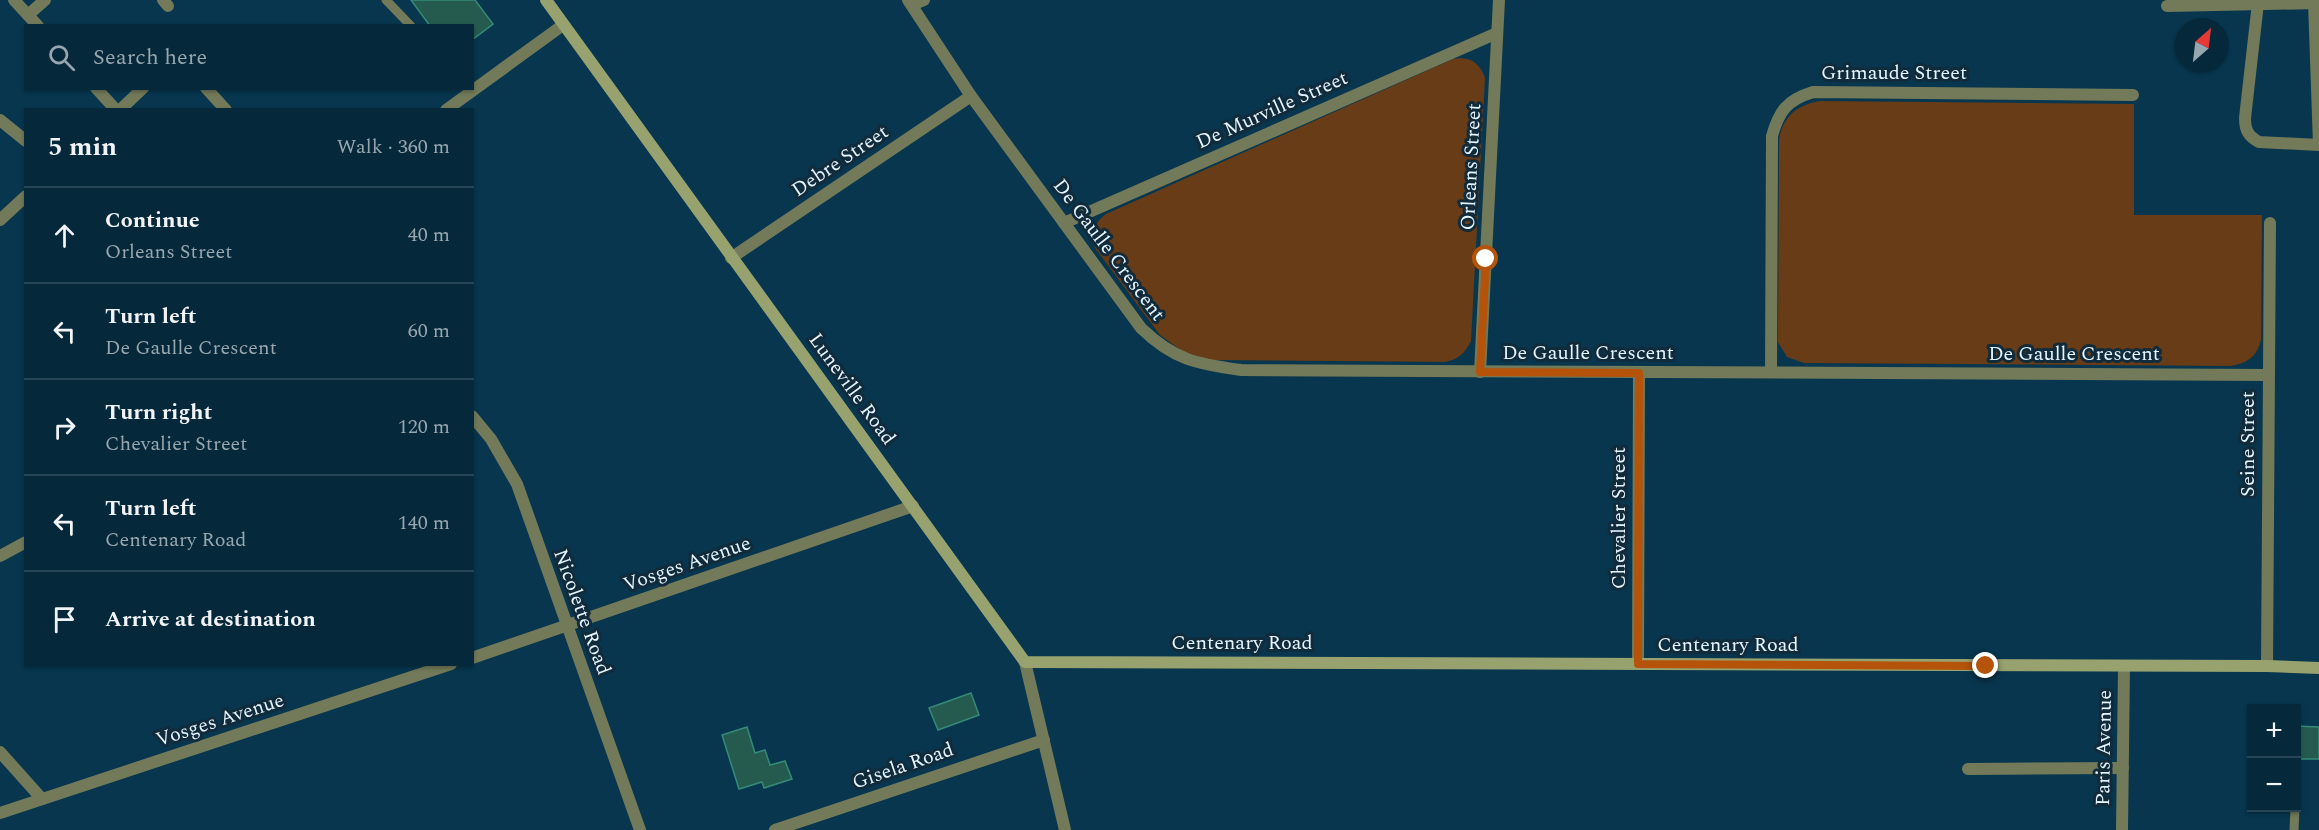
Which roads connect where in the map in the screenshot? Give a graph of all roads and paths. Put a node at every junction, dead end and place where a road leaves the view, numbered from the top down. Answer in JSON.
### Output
{"nodes":[{"id":1,"x":14,"y":0,"type":"edge"},
{"id":2,"x":45,"y":0,"type":"edge"},
{"id":3,"x":386,"y":0,"type":"edge"},
{"id":4,"x":546,"y":0,"type":"edge"},
{"id":5,"x":1499,"y":0,"type":"edge"},
{"id":6,"x":2280,"y":1,"type":"edge"},
{"id":7,"x":915,"y":2,"type":"edge"},
{"id":8,"x":2258,"y":3,"type":"junction"},
{"id":9,"x":2316,"y":3,"type":"edge"},
{"id":10,"x":2167,"y":6,"type":"dead end"},
{"id":11,"x":28,"y":15,"type":"junction"},
{"id":12,"x":36,"y":24,"type":"edge"},
{"id":13,"x":409,"y":24,"type":"edge"},
{"id":14,"x":563,"y":25,"type":"junction"},
{"id":15,"x":1497,"y":33,"type":"junction"},
{"id":16,"x":474,"y":84,"type":"edge"},
{"id":17,"x":98,"y":90,"type":"edge"},
{"id":18,"x":141,"y":90,"type":"edge"},
{"id":19,"x":208,"y":90,"type":"edge"},
{"id":20,"x":460,"y":93,"type":"edge"},
{"id":21,"x":2133,"y":95,"type":"dead end"},
{"id":22,"x":971,"y":96,"type":"junction"},
{"id":23,"x":116,"y":108,"type":"edge"},
{"id":24,"x":120,"y":108,"type":"edge"},
{"id":25,"x":224,"y":108,"type":"edge"},
{"id":26,"x":448,"y":108,"type":"edge"},
{"id":27,"x":0,"y":120,"type":"edge"},
{"id":28,"x":24,"y":139,"type":"edge"},
{"id":29,"x":24,"y":198,"type":"edge"},
{"id":30,"x":0,"y":220,"type":"edge"},
{"id":31,"x":1064,"y":223,"type":"junction"},
{"id":32,"x":2270,"y":223,"type":"dead end"},
{"id":33,"x":731,"y":258,"type":"junction"},
{"id":34,"x":1480,"y":372,"type":"junction"},
{"id":35,"x":1772,"y":372,"type":"junction"},
{"id":36,"x":1639,"y":373,"type":"junction"},
{"id":37,"x":2268,"y":375,"type":"junction"},
{"id":38,"x":474,"y":418,"type":"edge"},
{"id":39,"x":913,"y":506,"type":"junction"},
{"id":40,"x":24,"y":543,"type":"edge"},
{"id":41,"x":0,"y":556,"type":"edge"},
{"id":42,"x":566,"y":627,"type":"junction"},
{"id":43,"x":474,"y":657,"type":"edge"},
{"id":44,"x":1025,"y":662,"type":"junction"},
{"id":45,"x":1638,"y":664,"type":"junction"},
{"id":46,"x":2319,"y":664,"type":"edge"},
{"id":47,"x":445,"y":666,"type":"edge"},
{"id":48,"x":2267,"y":666,"type":"junction"},
{"id":49,"x":2288,"y":666,"type":"junction"},
{"id":50,"x":2124,"y":667,"type":"junction"},
{"id":51,"x":2319,"y":668,"type":"edge"},
{"id":52,"x":1044,"y":740,"type":"junction"},
{"id":53,"x":0,"y":752,"type":"edge"},
{"id":54,"x":2123,"y":768,"type":"junction"},
{"id":55,"x":1968,"y":769,"type":"dead end"},
{"id":56,"x":42,"y":799,"type":"junction"},
{"id":57,"x":2295,"y":812,"type":"edge"},
{"id":58,"x":0,"y":813,"type":"edge"},
{"id":59,"x":640,"y":830,"type":"edge"},
{"id":60,"x":775,"y":830,"type":"edge"},
{"id":61,"x":1065,"y":830,"type":"edge"},
{"id":62,"x":2122,"y":830,"type":"edge"},
{"id":63,"x":2294,"y":830,"type":"edge"}],
"edges":[{"from":1,"to":11,"type":"street"},
{"from":2,"to":11,"type":"street"},
{"from":3,"to":13,"type":"lane"},
{"from":4,"to":14,"type":"street","name":"Luneville Road"},
{"from":5,"to":15,"type":"street","name":"Orleans Street"},
{"from":6,"to":8,"type":"street"},
{"from":6,"to":9,"type":"street"},
{"from":7,"to":22,"type":"street","name":"De Gaulle Crescent"},
{"from":8,"to":9,"type":"street"},
{"from":8,"to":10,"type":"street"},
{"from":11,"to":12,"type":"street"},
{"from":14,"to":16,"type":"street"},
{"from":14,"to":33,"type":"street","name":"Luneville Road"},
{"from":15,"to":31,"type":"street","name":"De Murville Street"},
{"from":15,"to":34,"type":"street","name":"Orleans Street"},
{"from":17,"to":23,"type":"street"},
{"from":18,"to":24,"type":"street"},
{"from":19,"to":25,"type":"street"},
{"from":20,"to":26,"type":"street"},
{"from":21,"to":35,"type":"street","name":"Grimaude Street"},
{"from":22,"to":31,"type":"street","name":"De Gaulle Crescent"},
{"from":22,"to":33,"type":"street","name":"Debre Street"},
{"from":27,"to":28,"type":"street"},
{"from":29,"to":30,"type":"street"},
{"from":31,"to":34,"type":"street","name":"De Gaulle Crescent"},
{"from":32,"to":37,"type":"street","name":"Seine Street"},
{"from":33,"to":39,"type":"street","name":"Luneville Road"},
{"from":34,"to":36,"type":"street","name":"De Gaulle Crescent"},
{"from":35,"to":36,"type":"street","name":"De Gaulle Crescent"},
{"from":35,"to":37,"type":"street","name":"De Gaulle Crescent"},
{"from":36,"to":45,"type":"street","name":"Chevalier Street"},
{"from":37,"to":48,"type":"street","name":"Seine Street"},
{"from":38,"to":42,"type":"street","name":"Nicolette Road"},
{"from":39,"to":42,"type":"street","name":"Vosges Avenue"},
{"from":39,"to":44,"type":"street","name":"Luneville Road"},
{"from":40,"to":41,"type":"street"},
{"from":42,"to":43,"type":"street","name":"Vosges Avenue"},
{"from":42,"to":59,"type":"street","name":"Nicolette Road"},
{"from":44,"to":45,"type":"street","name":"Centenary Road"},
{"from":44,"to":52,"type":"street","name":"Luneville Road"},
{"from":45,"to":50,"type":"street","name":"Centenary Road"},
{"from":46,"to":49,"type":"street","name":"Centenary Road"},
{"from":47,"to":56,"type":"street","name":"Vosges Avenue"},
{"from":48,"to":49,"type":"street","name":"Centenary Road"},
{"from":48,"to":50,"type":"street","name":"Centenary Road"},
{"from":49,"to":51,"type":"street","name":"Centenary Road"},
{"from":50,"to":54,"type":"street","name":"Paris Avenue"},
{"from":52,"to":60,"type":"street","name":"Gisela Road"},
{"from":52,"to":61,"type":"street","name":"Luneville Road"},
{"from":53,"to":56,"type":"street"},
{"from":54,"to":55,"type":"street"},
{"from":54,"to":62,"type":"street","name":"Paris Avenue"},
{"from":56,"to":58,"type":"street","name":"Vosges Avenue"},
{"from":57,"to":63,"type":"lane"}]}
